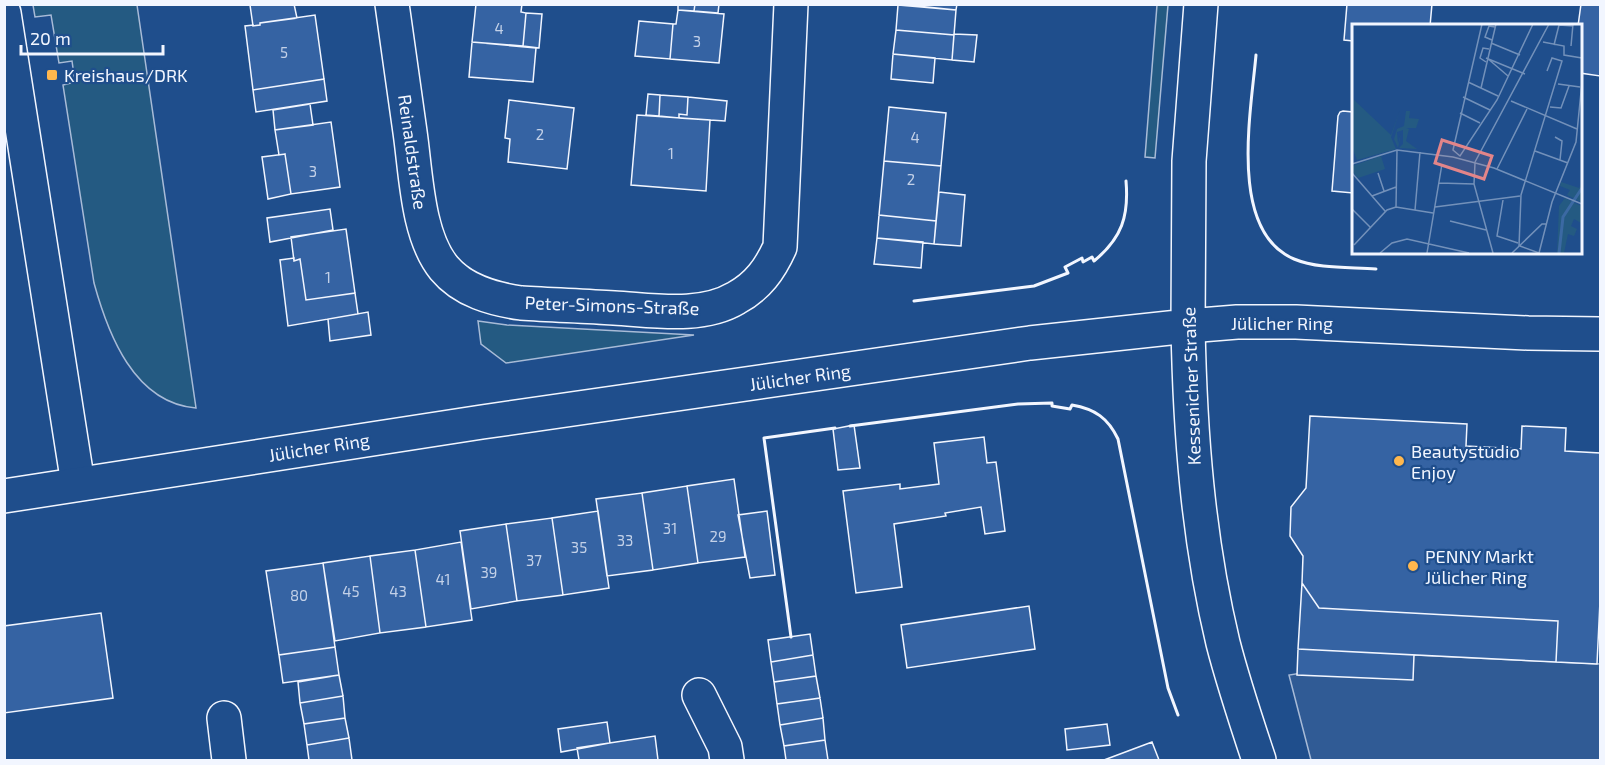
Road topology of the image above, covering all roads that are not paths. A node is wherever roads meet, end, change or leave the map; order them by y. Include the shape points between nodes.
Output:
1 (392, 4) edge
2 (791, 4) edge
3 (1201, 4) edge
4 (4, 13) edge
5 (465, 286) joint
6 (1188, 326) junction
7 (1600, 334) edge
8 (78, 484) junction
9 (4, 496) edge
10 (699, 695) dead end
11 (224, 718) dead end
12 (229, 760) edge
13 (727, 760) edge
14 (1259, 760) edge

1 - 5 main road, Reinaldstraße via 424,223 440,262
2 - 5 main road, Peter-Simons-Straße via 780,247 763,278 752,288 717,306 661,310 521,303 484,295
3 - 6 main road, Kessenicher Straße via 1189,161
4 - 8 main road
6 - 7 main road, Jülicher Ring via 1296,322
6 - 8 main road, Jülicher Ring via 1030,343
6 - 14 main road, Kessenicher Straße via 1193,459 1204,544 1223,641
8 - 9 main road, Jülicher Ring
10 - 13 main road via 725,747
11 - 12 main road

